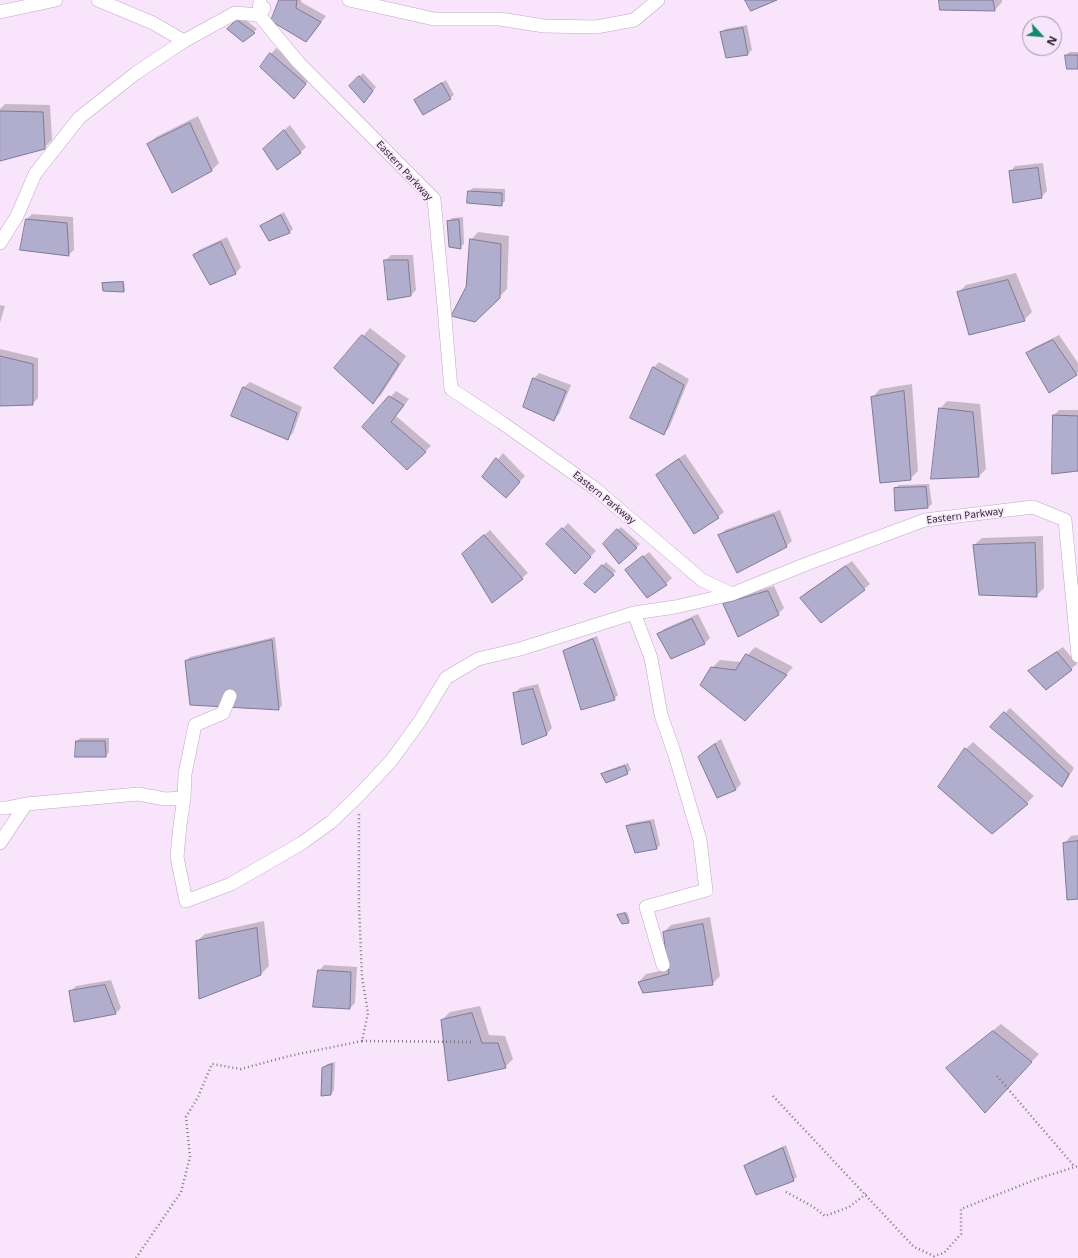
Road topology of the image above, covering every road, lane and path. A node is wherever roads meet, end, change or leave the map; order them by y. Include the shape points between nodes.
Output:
1 (56, 0) edge
2 (98, 0) edge
3 (260, 0) edge
4 (268, 0) edge
5 (349, 0) edge
6 (658, 0) edge
7 (0, 12) edge
8 (259, 15) junction
9 (184, 41) junction
10 (0, 243) edge
11 (732, 594) junction
12 (634, 613) junction
13 (1078, 656) edge
14 (230, 696) dead end
15 (359, 795) junction
16 (184, 798) junction
17 (26, 804) junction
18 (0, 808) edge
19 (0, 843) edge
20 (663, 965) dead end
21 (362, 1040) junction
22 (472, 1042) dead end
23 (997, 1076) dead end
24 (773, 1096) dead end
25 (1076, 1167) edge
26 (786, 1192) dead end
27 (866, 1194) junction
28 (136, 1258) edge

1 - 7 street
2 - 9 street via 153,23
3 - 8 street
4 - 8 street
5 - 6 street via 434,19 500,18 544,26 596,27 634,20
8 - 9 street via 235,13
8 - 11 street, Eastern Parkway via 298,62 434,199 451,389 593,487 702,580
9 - 10 street via 136,72 79,118 35,174 17,216
11 - 12 street
11 - 13 street, Eastern Parkway via 925,520 1034,507 1066,520
12 - 15 street via 520,649 478,659 446,678 420,721 391,761
12 - 20 street via 650,658 661,715 700,840 706,890 646,908
14 - 16 street via 223,713 195,725 185,774
15 - 16 street via 331,822 302,843 231,884 186,901 177,857
15 - 21 path via 359,906 362,978 368,1013
16 - 17 street via 165,799 138,794
17 - 18 street
17 - 19 street
21 - 22 path
21 - 28 path via 241,1069 212,1064 186,1117 190,1157 181,1192
23 - 25 path
24 - 27 path
25 - 27 path via 1036,1179 961,1209 961,1234 944,1253 934,1256 914,1247
26 - 27 path via 825,1216 849,1206

